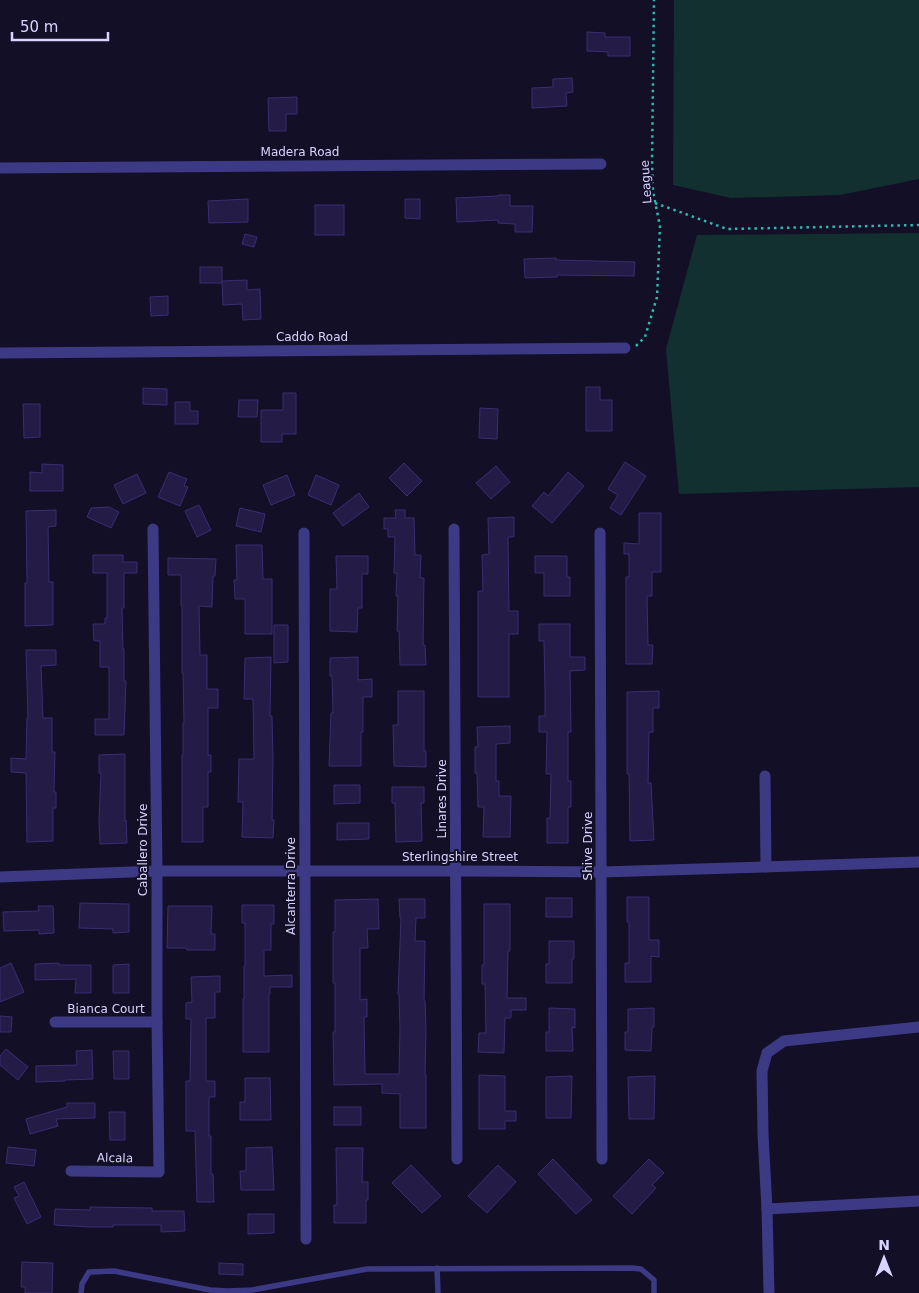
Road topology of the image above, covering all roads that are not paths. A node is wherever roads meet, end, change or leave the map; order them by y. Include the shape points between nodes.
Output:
1 (601, 164) dead end
2 (0, 168) edge
3 (625, 348) road end
4 (0, 353) edge
5 (153, 529) dead end
6 (454, 529) dead end
7 (304, 533) dead end
8 (600, 533) dead end
9 (765, 776) dead end
10 (919, 862) edge
11 (766, 867) junction
12 (305, 871) junction
13 (456, 871) junction
14 (157, 872) junction
15 (602, 872) junction
16 (0, 877) edge
17 (55, 1022) dead end
18 (157, 1022) junction
19 (919, 1028) edge
20 (457, 1159) dead end
21 (602, 1159) dead end
22 (71, 1171) dead end
23 (159, 1172) joint
24 (919, 1201) edge
25 (767, 1209) junction
26 (306, 1239) dead end
27 (437, 1268) junction
28 (81, 1293) edge
29 (438, 1293) edge
30 (654, 1293) edge
31 (769, 1293) edge

1 - 2 street, Madera Road
3 - 4 street, Caddo Road
5 - 14 street, Caballero Drive
6 - 13 street, Linares Drive
7 - 12 street, Alcanterra Drive
8 - 15 street, Shive Drive
9 - 11 street
10 - 11 street, Sterlingshire Street
11 - 15 street, Sterlingshire Street
12 - 13 street, Sterlingshire Street
12 - 14 street, Sterlingshire Street
12 - 26 street, Alcanterra Drive
13 - 15 street, Sterlingshire Street
13 - 20 street, Linares Drive
14 - 16 street, Sterlingshire Street
14 - 18 street, Caballero Drive
15 - 21 street, Shive Drive
17 - 18 street, Bianca Court
18 - 23 street, Caballero Drive
19 - 25 street via 784,1041 767,1053 762,1071
22 - 23 street, Alcala
24 - 25 street
25 - 31 street
27 - 28 lane via 367,1269 252,1290 228,1291 114,1271 89,1272
27 - 29 lane
27 - 30 lane via 642,1269 654,1280

